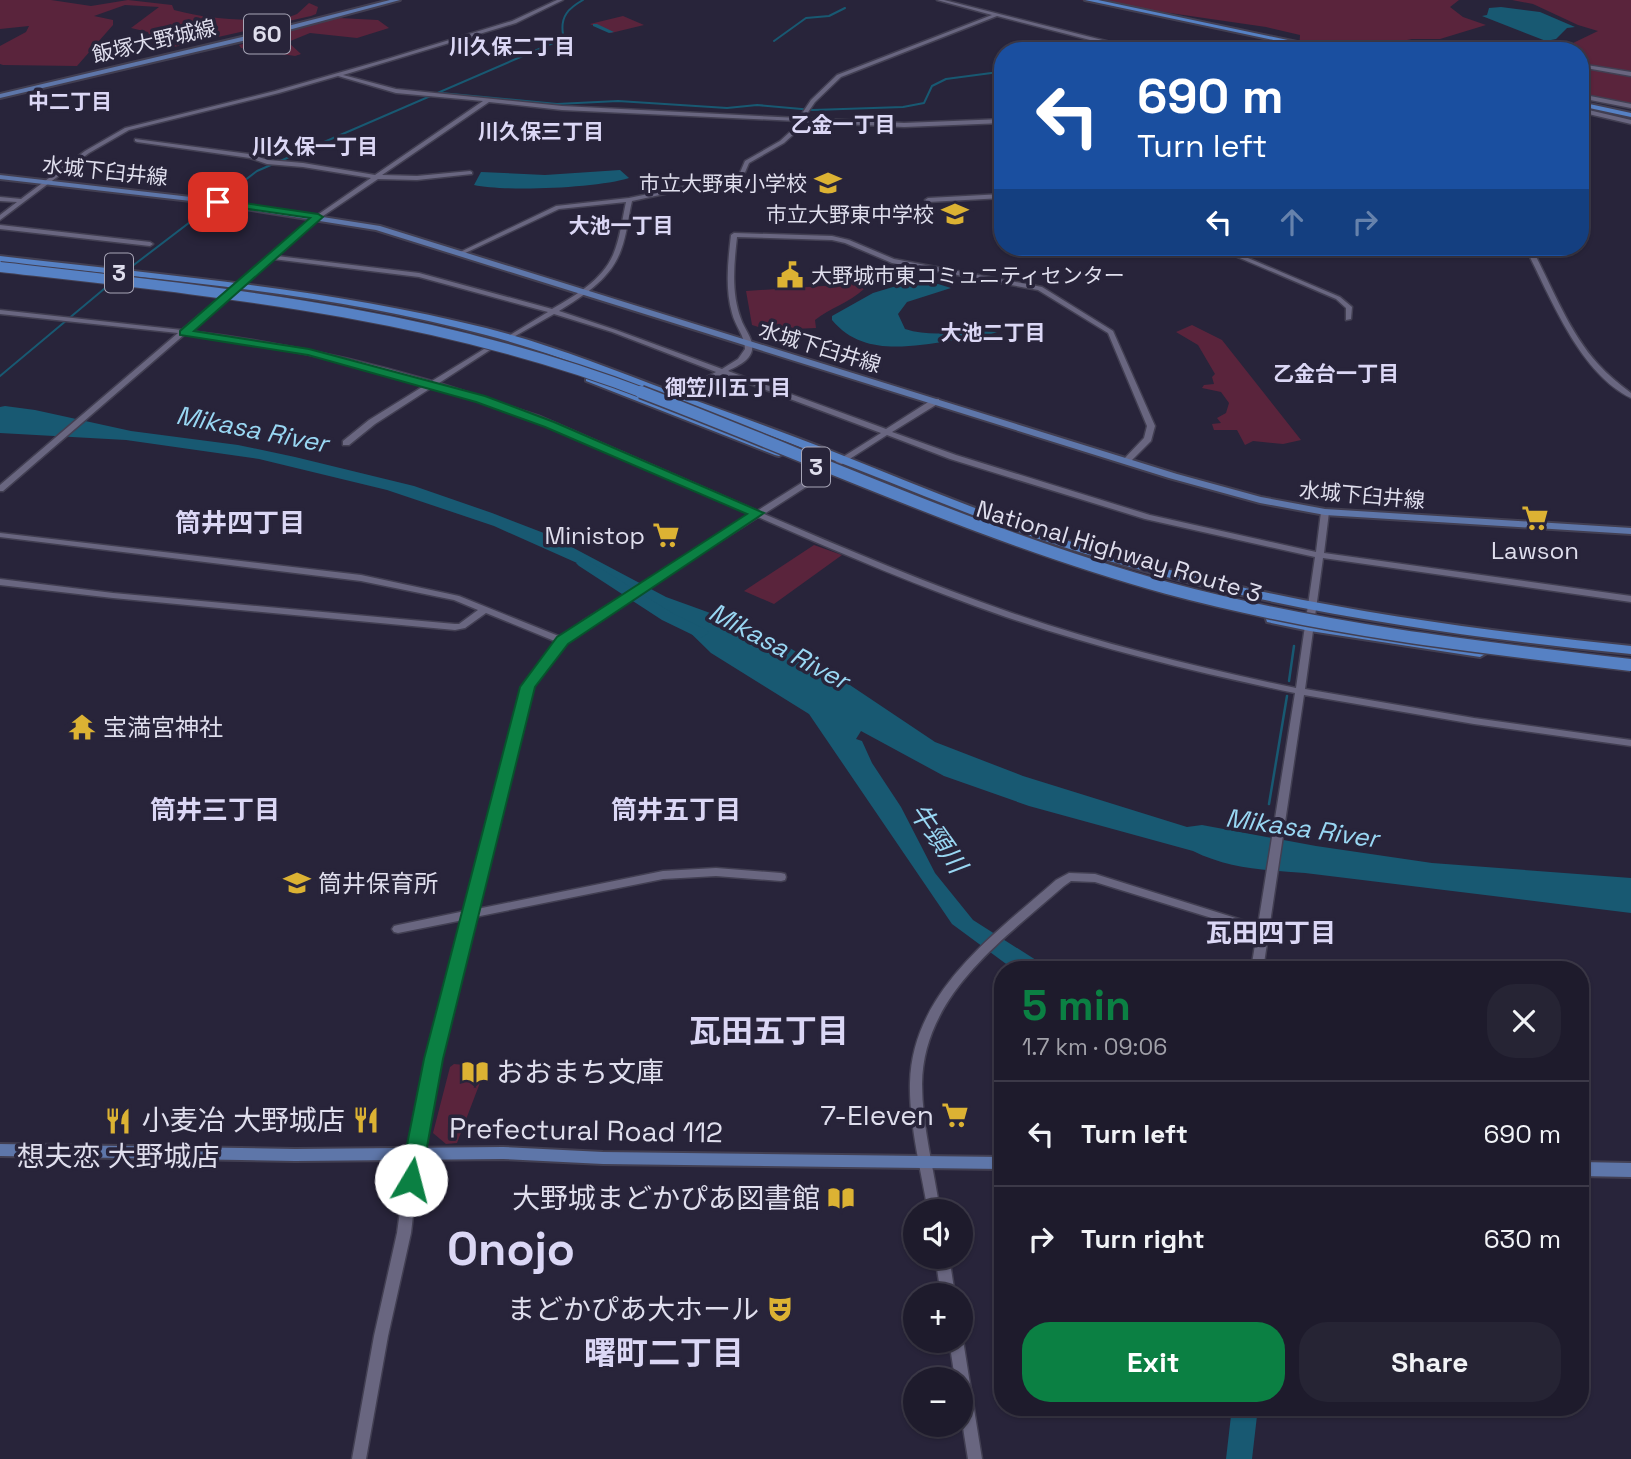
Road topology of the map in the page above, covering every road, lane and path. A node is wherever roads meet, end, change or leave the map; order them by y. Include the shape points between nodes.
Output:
1 (389, 0) edge
2 (397, 0) edge
3 (561, 0) edge
4 (939, 0) edge
5 (1076, 0) edge
6 (1088, 0) edge
7 (998, 14) junction
8 (1105, 42) edge
9 (1278, 42) edge
10 (1293, 42) edge
11 (135, 62) junction
12 (1589, 67) edge
13 (1631, 74) edge
14 (339, 75) junction
15 (0, 95) edge
16 (1631, 96) edge
17 (488, 101) junction
18 (1589, 101) edge
19 (1589, 102) edge
20 (1615, 103) junction
21 (1631, 111) edge
22 (1589, 112) edge
23 (803, 118) junction
24 (994, 121) edge
25 (1631, 122) edge
26 (137, 140) dead end
27 (249, 156) junction
28 (279, 161) junction
29 (303, 165) junction
30 (470, 173) dead end
31 (0, 177) edge
32 (376, 177) junction
33 (48, 181) junction
34 (994, 197) edge
35 (0, 199) edge
36 (629, 200) junction
37 (928, 200) dead end
38 (22, 201) junction
39 (318, 217) junction
40 (0, 218) edge
41 (0, 227) edge
42 (150, 244) dead end
43 (459, 254) junction
44 (1238, 256) edge
45 (1533, 256) edge
46 (272, 257) junction
47 (0, 265) edge
48 (239, 287) junction
49 (583, 291) junction
50 (228, 296) junction
51 (551, 311) junction
52 (0, 312) edge
53 (1348, 318) dead end
54 (184, 333) junction
55 (508, 338) junction
56 (749, 344) junction
57 (491, 347) junction
58 (723, 372) junction
59 (433, 385) junction
60 (1631, 396) edge
61 (675, 397) junction
62 (936, 401) junction
63 (885, 432) junction
64 (346, 443) dead end
65 (844, 459) junction
66 (1126, 461) junction
67 (825, 471) junction
68 (0, 489) edge
69 (1325, 512) junction
70 (757, 513) junction
71 (1631, 531) edge
72 (0, 535) edge
73 (1318, 555) junction
74 (0, 582) edge
75 (1631, 599) edge
76 (1313, 607) junction
77 (486, 609) junction
78 (1310, 627) junction
79 (562, 640) junction
80 (1631, 650) edge
81 (1631, 657) edge
82 (1631, 665) edge
83 (1631, 671) edge
84 (1300, 692) junction
85 (1631, 743) edge
86 (781, 877) dead end
87 (470, 914) junction
88 (398, 929) dead end
89 (1262, 930) junction
90 (1257, 961) edge
91 (0, 1150) edge
92 (414, 1154) junction
93 (926, 1161) junction
94 (994, 1163) edge
95 (1589, 1169) edge
96 (1631, 1170) edge
97 (932, 1199) edge
98 (958, 1353) edge
99 (359, 1459) edge
100 (975, 1459) edge

1 - 11 main road, 飯塚大野城線 / 60
2 - 11 main road, 飯塚大野城線 / 60
3 - 14 street via 514,22
4 - 7 street
5 - 9 highway
6 - 10 highway
7 - 8 street
7 - 23 street via 843,74 813,101
11 - 15 main road, 飯塚大野城線 / 60
12 - 13 street
14 - 17 street via 389,90
14 - 33 street via 127,129
16 - 20 street
17 - 23 street
17 - 32 street
18 - 20 street
19 - 21 highway
20 - 21 street
22 - 25 street
23 - 24 street via 915,125
23 - 36 street via 785,140 747,162 741,176
26 - 27 street
27 - 28 street
27 - 28 street
28 - 29 street
28 - 29 street
29 - 32 street
30 - 32 street
31 - 33 main road, 水城下臼井線
32 - 39 street
33 - 38 street
33 - 39 main road, 水城下臼井線
34 - 37 street
35 - 38 street
36 - 43 street via 558,207
36 - 49 street via 616,257
38 - 40 street
39 - 43 main road, 水城下臼井線 via 392,232
39 - 46 street
41 - 42 street
43 - 49 main road, 水城下臼井線
44 - 53 street via 1338,298 1349,307
45 - 60 street via 1579,348
46 - 48 street
46 - 51 street via 419,275
47 - 48 highway, National Highway Route 3 / 3
47 - 50 highway, National Highway Route 3 / 3
47 - 81 highway, bridge via 308,300 448,327 603,373 982,520 1141,572 1364,623
47 - 82 highway, bridge via 325,306 463,336 596,377 1037,547 1170,588 1369,631
48 - 50 street
48 - 55 highway, National Highway Route 3 / 3 via 372,307
49 - 51 street
49 - 56 main road, 水城下臼井線
50 - 54 street
50 - 57 highway, National Highway Route 3 / 3 via 362,316
51 - 55 street
51 - 58 street
52 - 54 street
54 - 59 street via 288,347
54 - 68 street
55 - 61 highway, National Highway Route 3 / 3
56 - 58 street via 743,359
56 - 62 main road, 水城下臼井線
56 - 66 street via 733,305 734,235 832,238 892,261 1033,285 1099,322 1115,339 1151,426 1147,439
57 - 59 street
57 - 67 highway, National Highway Route 3 / 3 via 596,381
58 - 61 street
58 - 63 street
59 - 64 street
59 - 70 street via 536,418
61 - 65 highway, National Highway Route 3 / 3
62 - 63 street
62 - 66 main road, 水城下臼井線
63 - 65 street
63 - 73 street via 1148,517
65 - 67 street
65 - 76 highway, National Highway Route 3 / 3 via 988,517 1112,558
66 - 69 main road, 水城下臼井線 via 1238,495
67 - 70 street
67 - 78 highway, National Highway Route 3 / 3 via 1031,551
69 - 71 main road, 水城下臼井線
69 - 73 street
70 - 79 street
70 - 84 street via 1011,615 1194,668
72 - 77 street via 361,578
73 - 75 street
73 - 76 street
74 - 77 street via 89,595 454,627
76 - 78 street
76 - 80 highway, National Highway Route 3 / 3 via 1477,634
77 - 79 street
78 - 83 highway, National Highway Route 3 / 3
78 - 84 street
79 - 87 street via 528,687
84 - 85 street via 1403,712
84 - 89 street
86 - 87 street via 716,872 663,875
87 - 88 street
87 - 92 street
89 - 90 street
89 - 93 street via 1083,876 1060,883 979,957 938,1007 920,1053 916,1083
91 - 92 main road, Prefectural Road 112
92 - 93 main road, Prefectural Road 112
92 - 99 street via 404,1233
93 - 94 main road, Prefectural Road 112
93 - 97 street
95 - 96 main road
98 - 100 street

